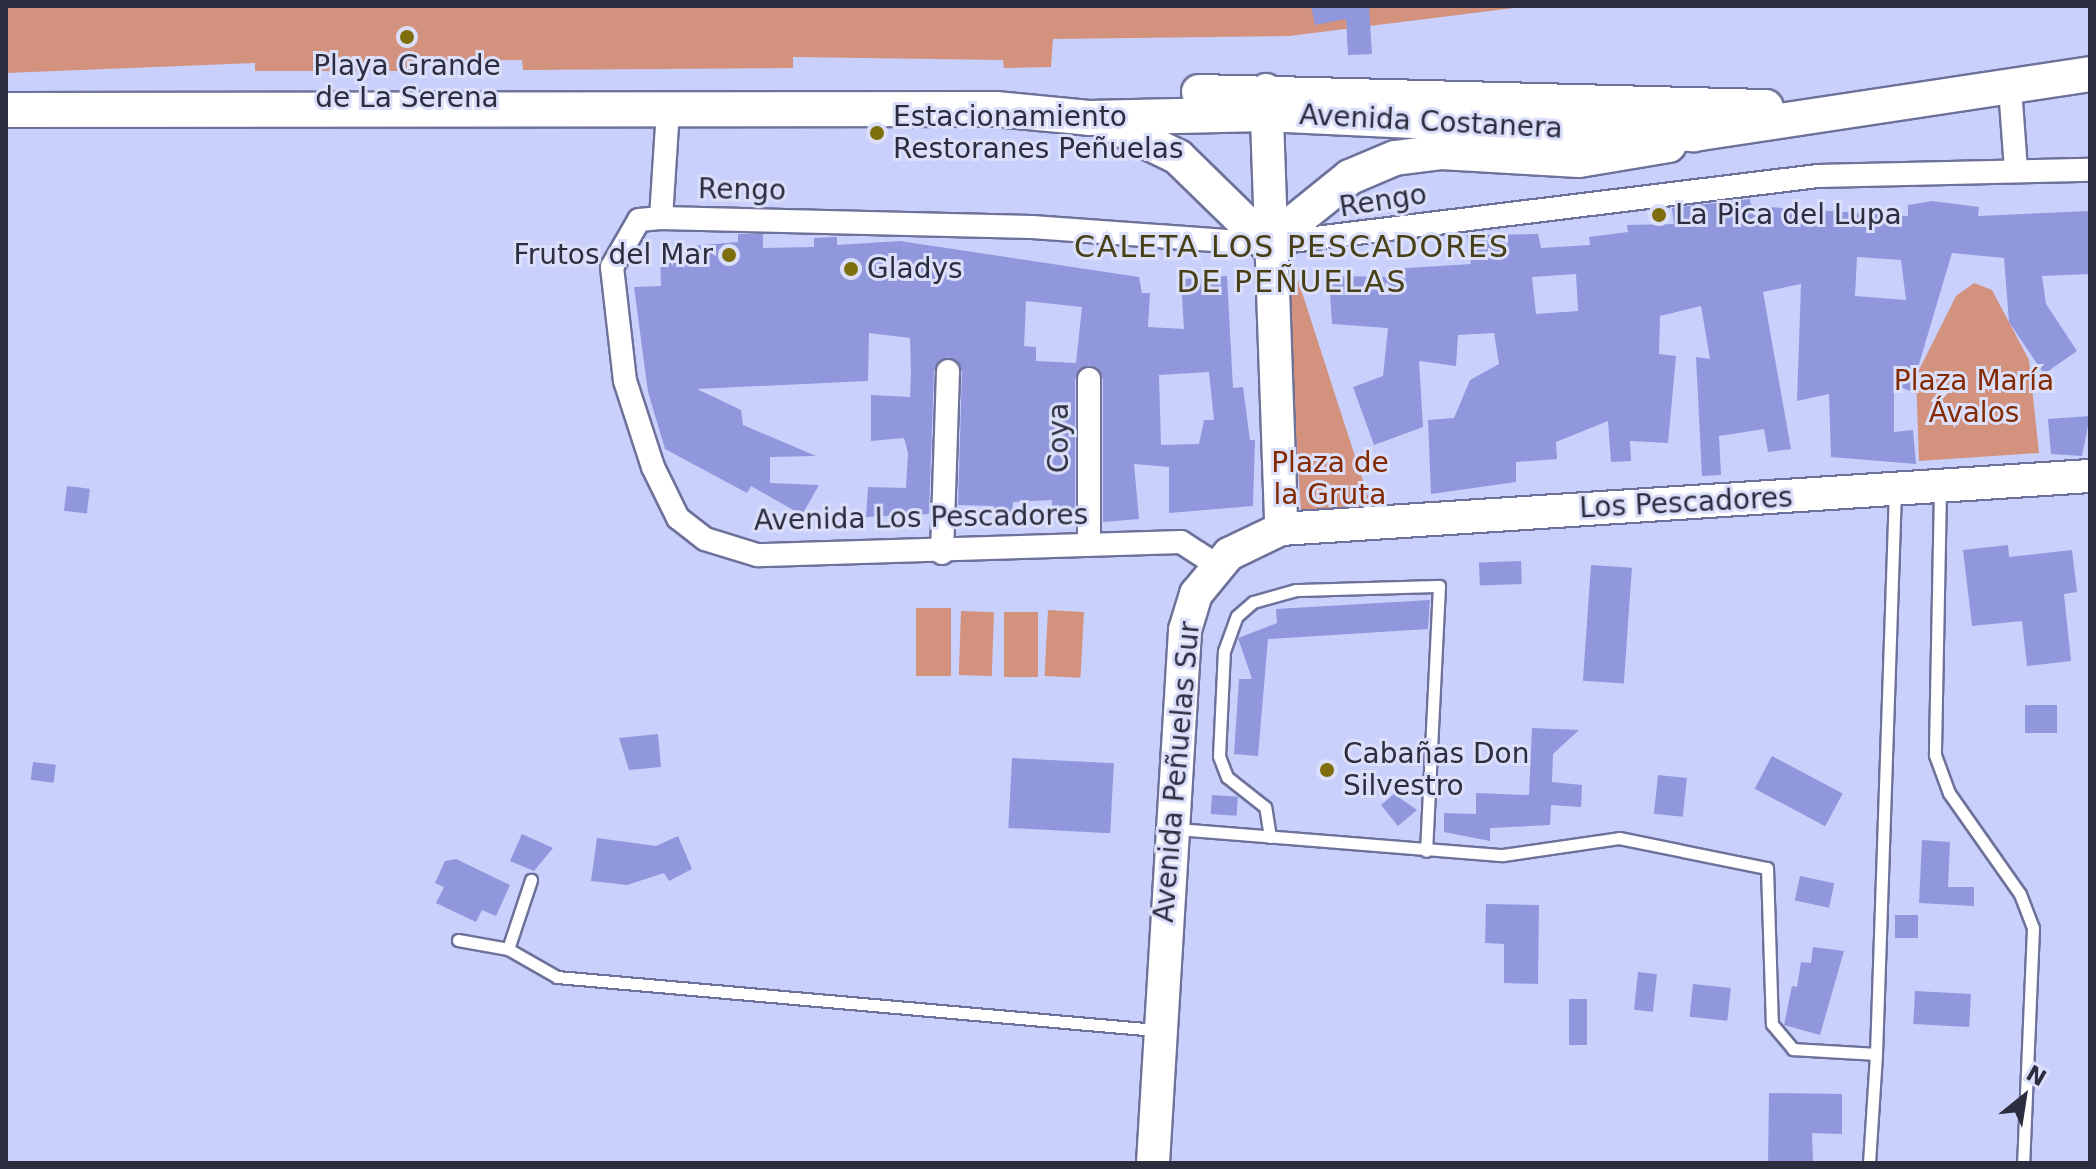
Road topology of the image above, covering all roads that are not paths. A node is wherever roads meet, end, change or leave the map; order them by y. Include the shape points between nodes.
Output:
1 (2090, 74) edge
2 (2010, 88) junction
3 (1266, 102) junction
4 (1864, 108) junction
5 (668, 109) junction
6 (996, 109) junction
7 (6, 110) edge
8 (1089, 118) junction
9 (1694, 134) junction
10 (2016, 170) junction
11 (2090, 170) edge
12 (661, 218) junction
13 (1267, 244) junction
14 (948, 371) dead end
15 (1089, 379) dead end
16 (2090, 476) edge
17 (1940, 489) junction
18 (1895, 491) junction
19 (1281, 529) junction
20 (1089, 545) junction
21 (942, 553) junction
22 (1218, 566) junction
23 (1172, 829) junction
24 (1270, 837) junction
25 (1426, 851) junction
26 (531, 880) dead end
27 (458, 940) dead end
28 (508, 949) junction
29 (1156, 1030) junction
30 (1876, 1054) junction
31 (1153, 1163) edge
32 (1869, 1163) edge
33 (2023, 1163) edge

1 - 2 main road, Avenida Costanera
2 - 4 main road, Avenida Costanera
2 - 10 street
3 - 4 main road, Avenida Costanera
3 - 6 main road, Avenida Costanera via 1089,95
3 - 8 main road, Avenida Costanera
3 - 9 main road, Avenida Costanera
3 - 13 street
4 - 9 main road, Avenida Costanera
5 - 6 main road, Avenida Costanera
5 - 7 main road, Avenida Costanera
5 - 12 street
6 - 8 main road, Avenida Costanera
8 - 13 main road via 1178,157
9 - 13 main road via 1596,159 1441,152 1395,158 1350,177
10 - 11 street, Rengo
10 - 13 street, Rengo via 1818,176 1623,195
12 - 13 street, Rengo via 1032,227
12 - 21 street, Avenida Los Pescadores via 639,220 612,267 625,381 678,518 705,539 757,555
13 - 19 street
14 - 21 street
15 - 20 street, Coya
16 - 17 street, Los Pescadores
17 - 18 street, Los Pescadores
17 - 33 lane via 1935,755 1949,793 2020,894 2033,928
18 - 19 street, Los Pescadores
18 - 30 lane
19 - 22 street, Avenida Peñuelas Sur
20 - 21 street, Avenida Los Pescadores
20 - 22 street, Avenida Los Pescadores via 1181,542
22 - 23 street, Avenida Peñuelas Sur via 1196,594 1185,630
23 - 24 lane
23 - 29 street, Avenida Peñuelas Sur
24 - 25 lane
24 - 25 lane via 1265,807 1227,777 1219,756 1224,651 1237,616 1253,602 1296,590 1439,586
25 - 30 lane via 1519,855 1619,838 1767,868 1772,1024 1793,1049
26 - 28 lane
27 - 28 lane
28 - 29 lane via 557,977
29 - 31 street, Avenida Peñuelas Sur
30 - 32 lane

